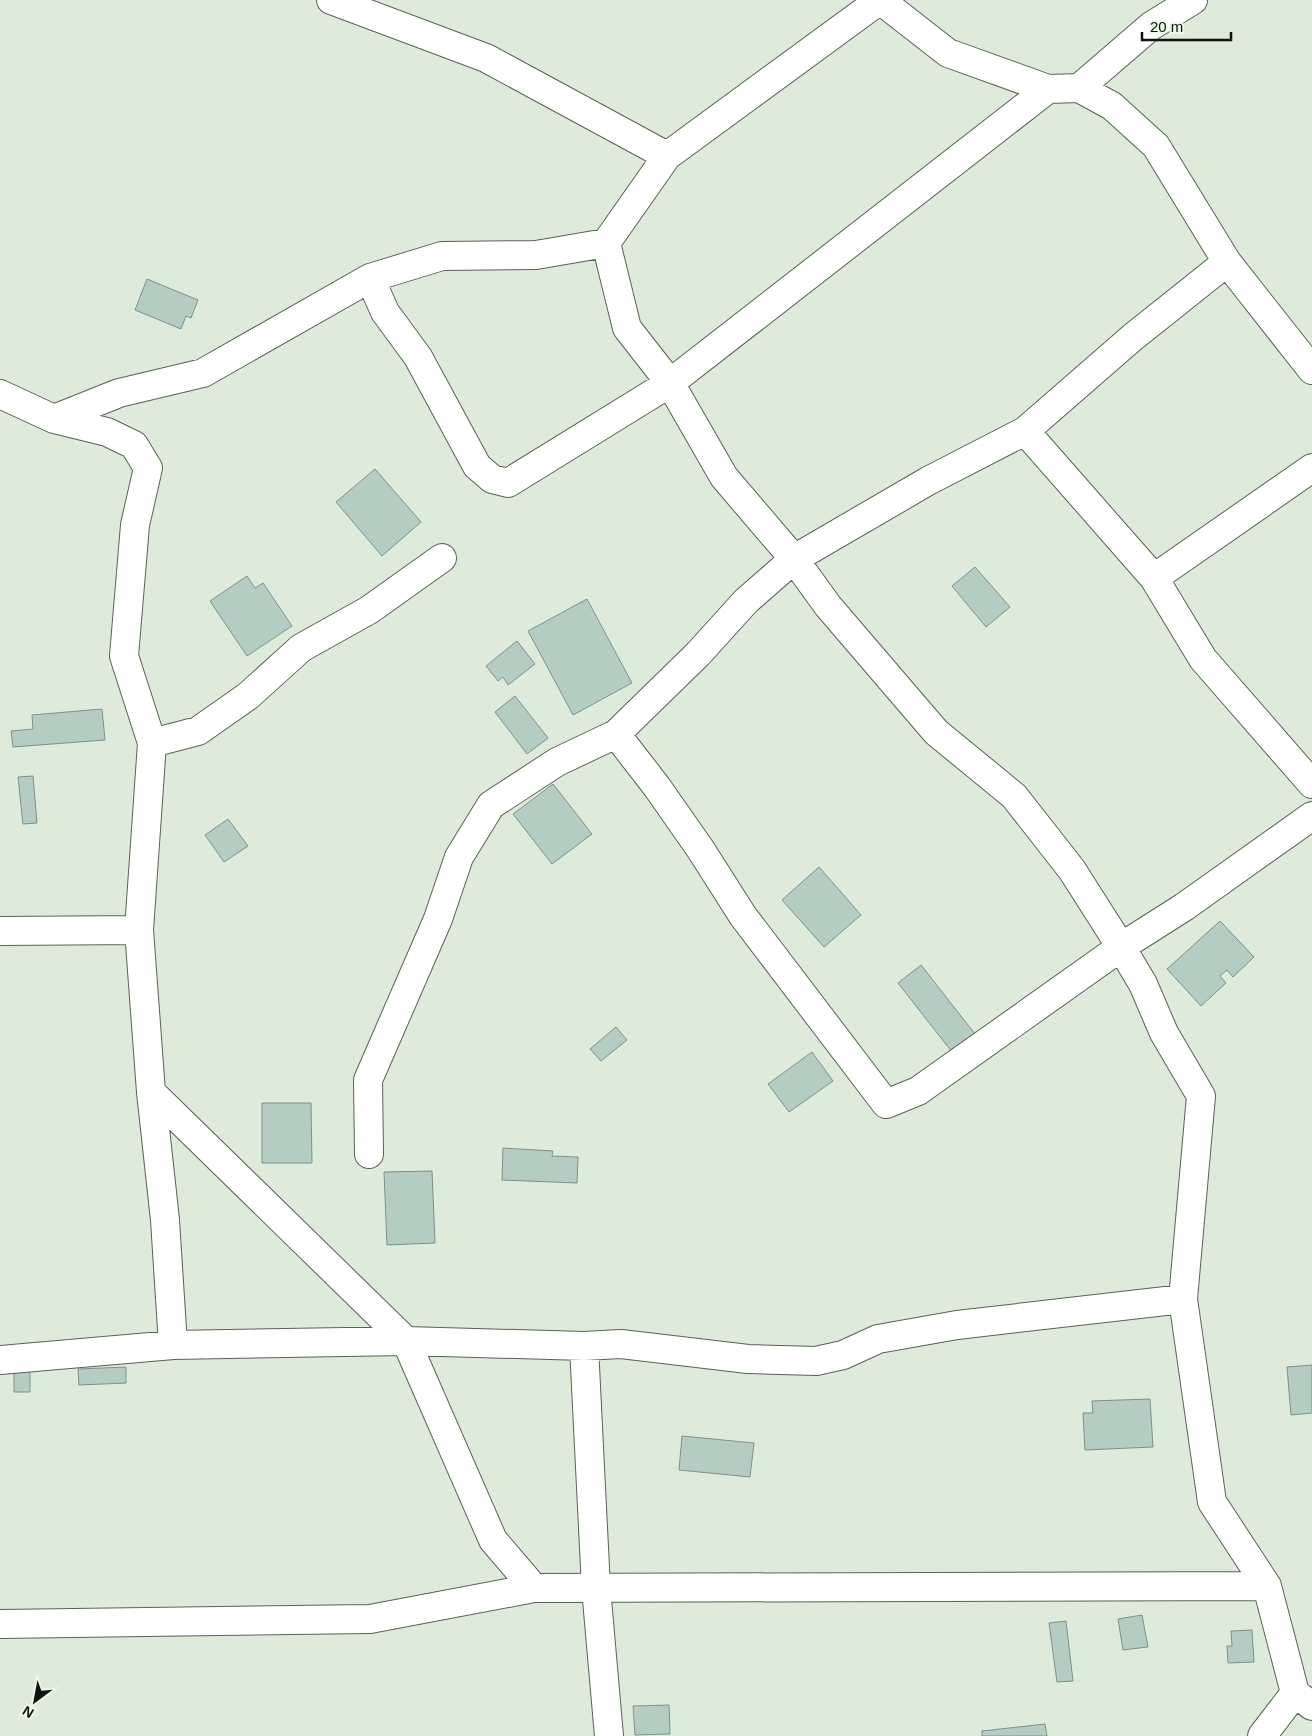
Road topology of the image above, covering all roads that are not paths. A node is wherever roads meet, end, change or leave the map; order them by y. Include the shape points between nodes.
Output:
1 (331, 0) edge
2 (880, 0) edge
3 (1193, 0) edge
4 (1078, 88) junction
5 (1048, 89) junction
6 (667, 156) junction
7 (606, 243) junction
8 (1227, 262) junction
9 (370, 278) junction
10 (1312, 370) edge
11 (670, 383) junction
12 (0, 394) edge
13 (54, 419) junction
14 (1025, 431) junction
15 (1312, 468) edge
16 (442, 558) dead end
17 (794, 559) junction
18 (1154, 578) junction
19 (616, 734) junction
20 (152, 743) junction
21 (1312, 784) edge
22 (1312, 816) edge
23 (139, 930) junction
24 (0, 931) edge
25 (1121, 947) junction
26 (151, 1092) junction
27 (369, 1154) dead end
28 (1183, 1299) junction
29 (406, 1341) junction
30 (173, 1345) junction
31 (584, 1346) junction
32 (0, 1360) edge
33 (1266, 1586) junction
34 (534, 1588) junction
35 (596, 1588) junction
36 (0, 1624) edge
37 (1304, 1700) edge
38 (609, 1736) edge
39 (1262, 1736) edge

1 - 6 street via 486,58
2 - 5 street via 948,53
2 - 6 street
3 - 4 street via 1151,26
4 - 5 street
4 - 8 street via 1112,106 1156,146
5 - 11 street
6 - 7 street
7 - 9 street via 536,255 442,256
7 - 11 street via 627,328
8 - 10 street
8 - 14 street via 1133,337
9 - 11 street via 385,312 418,357 477,466 492,479 508,483
9 - 13 street via 203,373 119,393
11 - 17 street via 724,477
12 - 13 street
13 - 20 street via 107,432 134,445 148,468 135,525 124,656
14 - 17 street via 928,481
14 - 18 street
15 - 18 street
16 - 20 street via 369,610 301,648 248,696 198,731
17 - 19 street via 746,601 698,654
17 - 25 street via 828,606 936,732 1014,796 1072,870
18 - 21 street via 1203,659
19 - 25 street via 701,850 743,916 886,1104 918,1091
19 - 27 street via 558,762 491,805 459,857 438,919 368,1080
20 - 23 street
22 - 25 street via 1184,907
23 - 24 street
23 - 26 street
25 - 28 street via 1143,984 1164,1033 1201,1096
26 - 29 street
26 - 30 street via 165,1220
28 - 31 street via 957,1325 878,1339 843,1355 816,1361 748,1359 621,1344
28 - 33 street via 1212,1502
29 - 30 street
29 - 31 street
29 - 34 street via 492,1540
30 - 32 street
31 - 35 street
33 - 35 street
33 - 37 street
34 - 35 street
34 - 36 street via 370,1619
35 - 38 street
37 - 39 street

